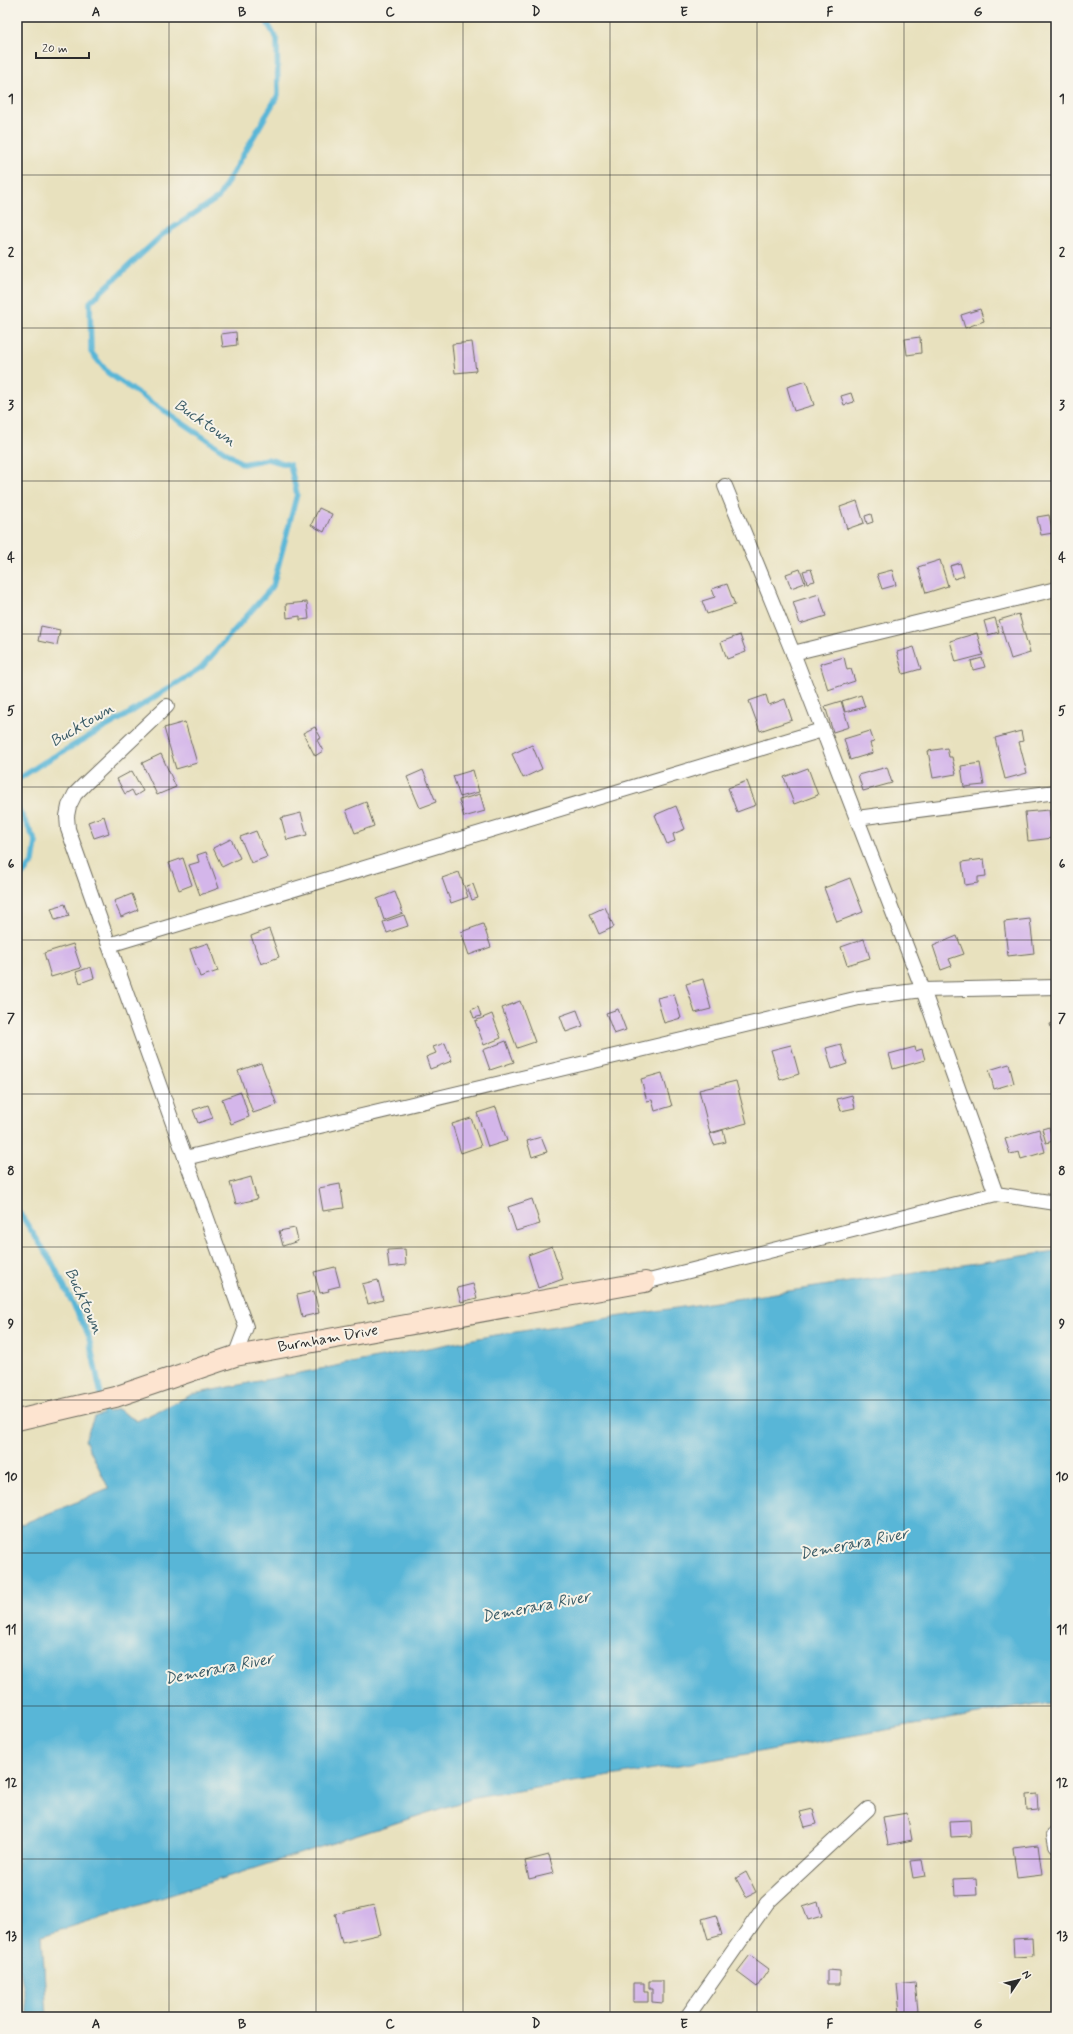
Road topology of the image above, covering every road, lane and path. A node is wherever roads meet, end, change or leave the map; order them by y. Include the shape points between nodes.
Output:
1 (725, 486) dead end
2 (1056, 589) edge
3 (793, 653) junction
4 (167, 706) dead end
5 (822, 730) junction
6 (1056, 792) edge
7 (857, 818) junction
8 (109, 945) junction
9 (1056, 987) edge
10 (923, 990) junction
11 (185, 1158) junction
12 (996, 1194) junction
13 (1056, 1203) edge
14 (645, 1282) joint
15 (235, 1356) junction
16 (17, 1420) edge
17 (868, 1809) dead end
18 (687, 2017) edge

1 - 3 street
2 - 3 street
3 - 5 street
4 - 8 street via 75,794 69,806 67,816 72,842
5 - 7 street
5 - 8 street
6 - 7 street
7 - 10 street
8 - 11 street
9 - 10 street
10 - 11 street via 859,998
10 - 12 street
11 - 15 street via 246,1327
12 - 13 street
12 - 14 street
14 - 15 street, Burnham Drive
15 - 16 street, Burnham Drive via 115,1397
17 - 18 street via 767,1903

